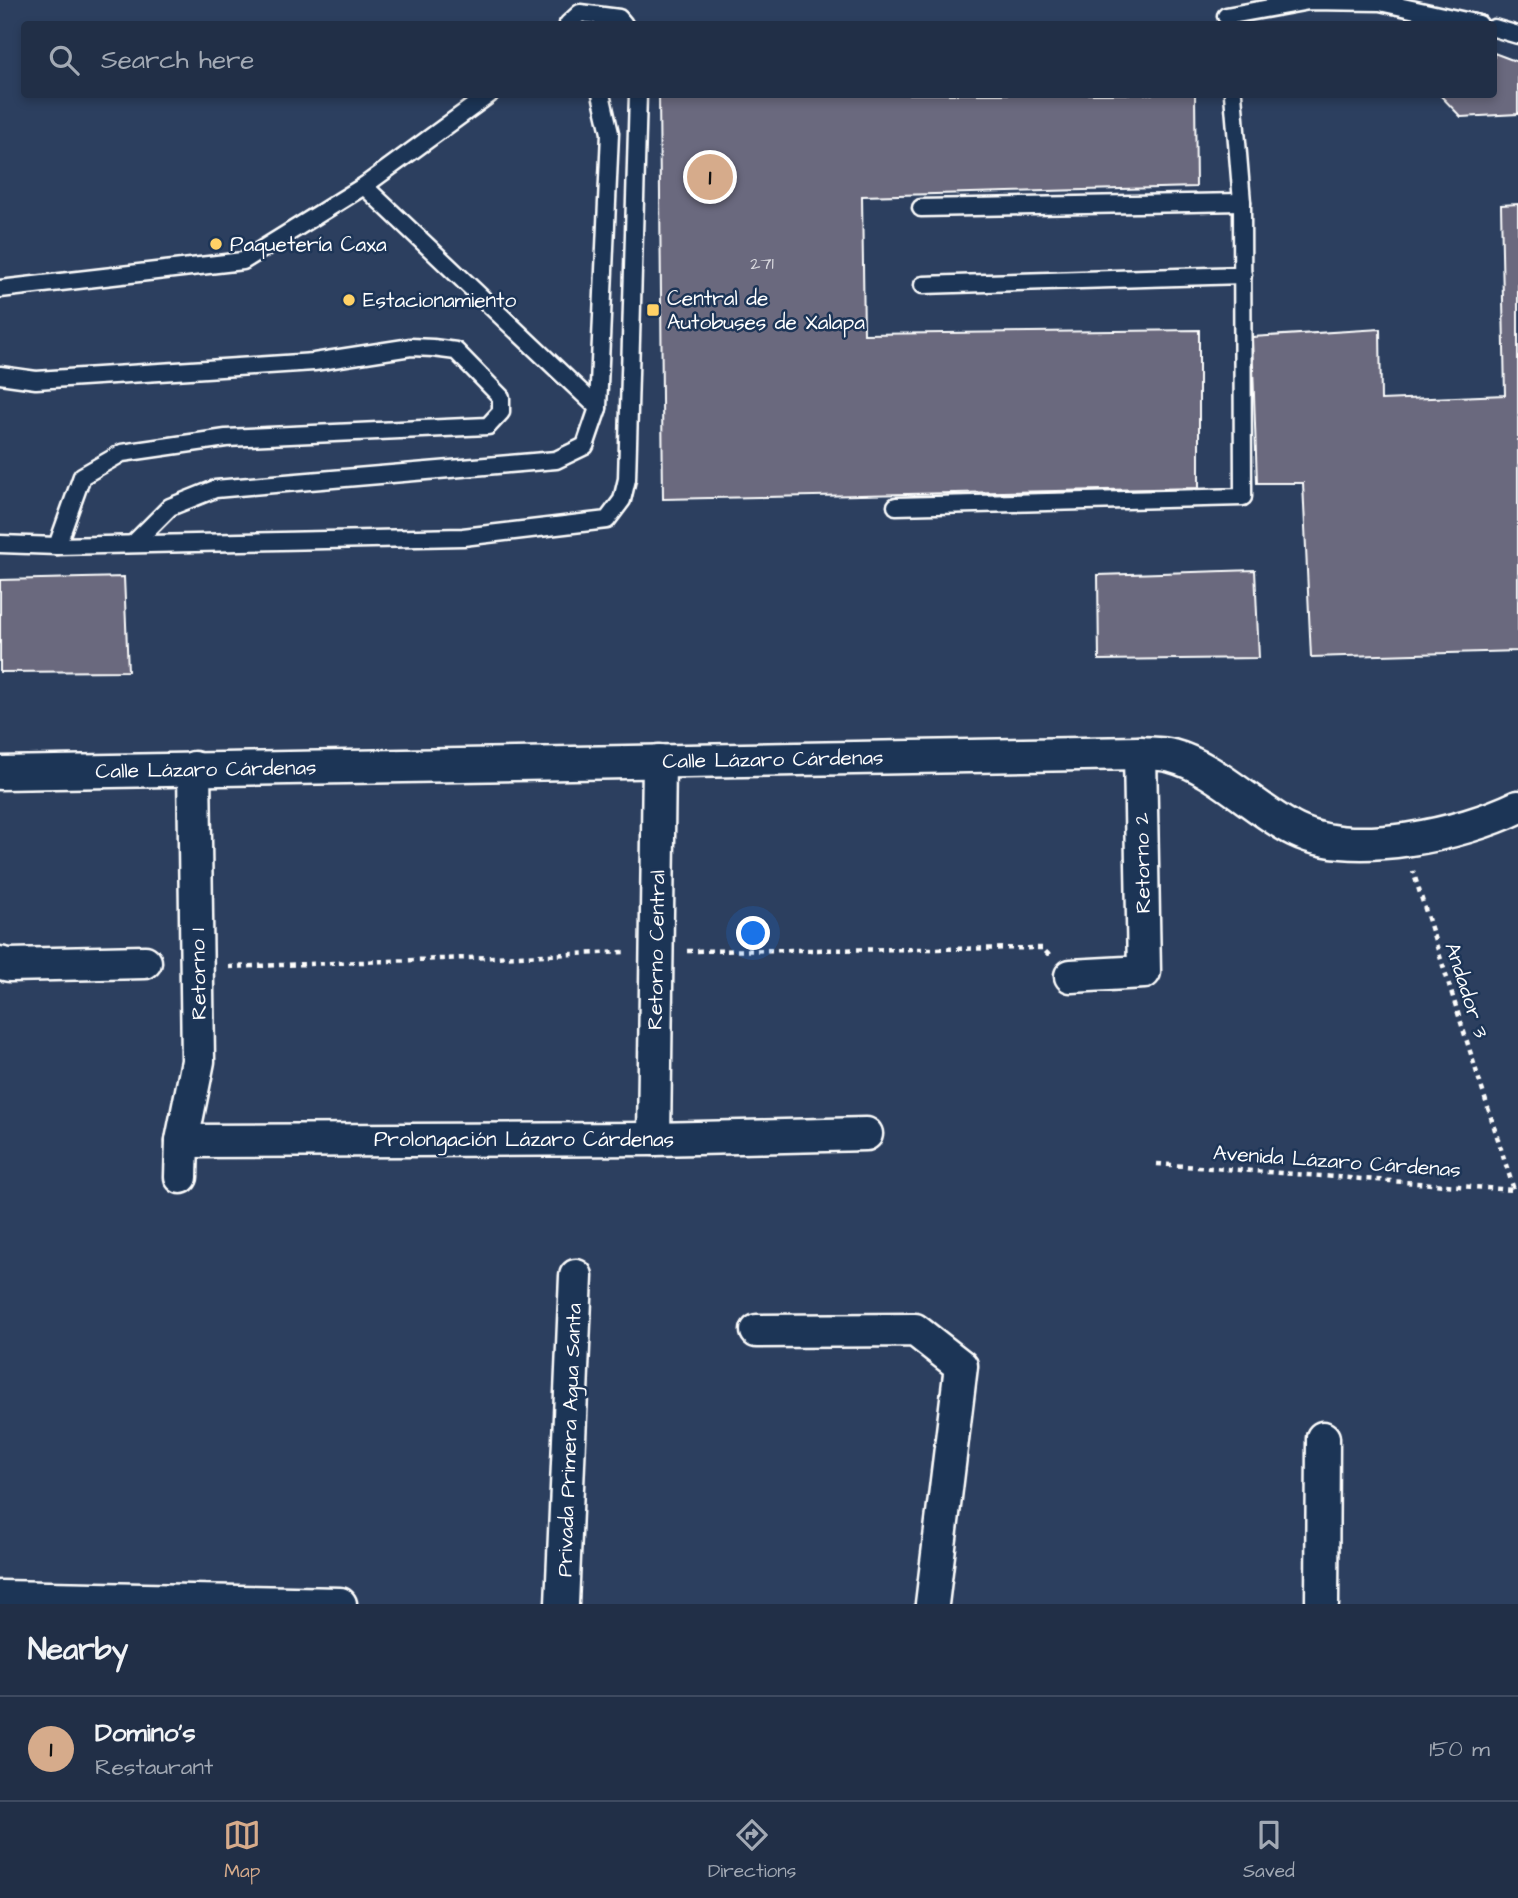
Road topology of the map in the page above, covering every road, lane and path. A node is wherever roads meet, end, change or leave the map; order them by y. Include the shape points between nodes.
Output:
1 (1309, 1) edge
2 (1226, 13) edge
3 (571, 21) edge
4 (622, 21) edge
5 (1466, 21) edge
6 (1497, 29) edge
7 (1518, 35) edge
8 (485, 98) edge
9 (602, 98) edge
10 (638, 98) edge
11 (1233, 98) edge
12 (364, 186) junction
13 (1242, 202) junction
14 (921, 208) dead end
15 (1243, 275) junction
16 (923, 285) dead end
17 (0, 289) edge
18 (0, 375) edge
19 (598, 408) junction
20 (896, 506) dead end
21 (134, 542) junction
22 (0, 544) edge
23 (57, 546) junction
24 (1140, 753) junction
25 (659, 761) junction
26 (194, 768) junction
27 (0, 773) edge
28 (1518, 807) edge
29 (1403, 840) junction
30 (145, 962) dead end
31 (0, 963) edge
32 (1071, 976) dead end
33 (866, 1134) dead end
34 (654, 1139) junction
35 (182, 1141) junction
36 (1157, 1164) dead end
37 (181, 1177) dead end
38 (1514, 1190) joint
39 (576, 1276) dead end
40 (757, 1331) dead end
41 (1322, 1438) dead end
42 (0, 1597) edge
43 (340, 1604) edge
44 (562, 1604) edge
45 (932, 1604) edge
46 (1322, 1604) edge

1 - 2 lane
1 - 5 lane via 1380,2
3 - 4 lane via 580,13
6 - 7 lane
8 - 12 lane
9 - 19 lane via 610,132
10 - 21 lane via 627,479 622,500 607,520 463,537
11 - 13 lane
12 - 17 lane via 243,261
12 - 19 lane
13 - 14 lane
13 - 15 lane
15 - 16 lane
15 - 20 lane via 1243,497
18 - 23 lane via 36,380 314,362 411,347 456,351 501,397 501,412 488,426 226,438 122,453 82,476
19 - 21 lane via 585,446 556,460 215,489 170,507
21 - 23 lane
22 - 23 lane
24 - 25 street, Calle Lázaro Cárdenas
24 - 29 street, Calle Lázaro Cárdenas via 1172,755 1196,766 1297,831 1348,843
24 - 32 street, Retorno 2 via 1144,972
25 - 26 street, Calle Lázaro Cárdenas
25 - 34 street, Retorno Central
26 - 27 street, Calle Lázaro Cárdenas
26 - 35 street, Retorno 1 via 198,1061
28 - 29 street, Calle Lázaro Cárdenas via 1453,831
29 - 38 path, Andador 3
30 - 31 street
33 - 34 street, Prolongación Lázaro Cárdenas
34 - 35 street, Prolongación Lázaro Cárdenas
35 - 37 street, Retorno 1
36 - 38 path, Avenida Lázaro Cárdenas
39 - 44 street, Privada Primera Agua Santa
40 - 45 street via 915,1330 961,1366
41 - 46 street
42 - 43 street

